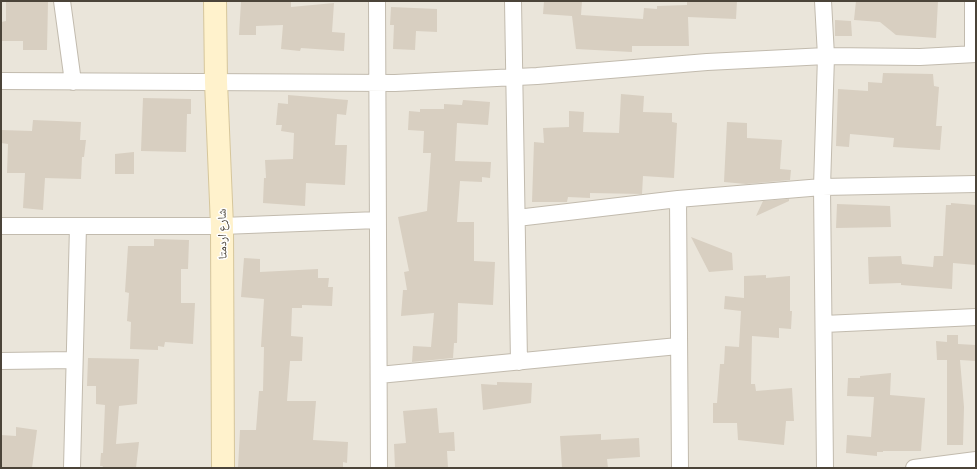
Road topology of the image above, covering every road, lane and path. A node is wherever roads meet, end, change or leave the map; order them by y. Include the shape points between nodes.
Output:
1 (62, 1) edge
2 (215, 1) edge
3 (377, 1) edge
4 (513, 1) edge
5 (823, 1) edge
6 (973, 1) edge
7 (975, 54) edge
8 (826, 56) junction
9 (515, 77) junction
10 (1, 81) edge
11 (73, 82) junction
12 (216, 82) junction
13 (377, 83) junction
14 (976, 184) edge
15 (822, 187) junction
16 (678, 199) junction
17 (516, 218) junction
18 (378, 220) junction
19 (1, 226) edge
20 (78, 226) junction
21 (222, 226) junction
22 (976, 317) edge
23 (824, 324) junction
24 (678, 346) junction
25 (74, 360) junction
26 (1, 361) edge
27 (519, 362) junction
28 (379, 375) junction
29 (976, 460) edge
30 (72, 468) edge
31 (223, 468) edge
32 (379, 468) edge
33 (680, 468) edge
34 (825, 468) edge
35 (914, 468) edge

1 - 11 street
2 - 12 main road, شارع اردمتا
3 - 13 street
4 - 9 street
5 - 8 street
6 - 7 street
7 - 8 street via 920,57
8 - 9 street via 707,62
8 - 15 street
9 - 13 street
9 - 17 street
10 - 11 street
11 - 12 street
12 - 13 street
12 - 21 main road, شارع اردمتا
13 - 18 street
14 - 15 street
15 - 16 street
15 - 23 street
16 - 17 street
16 - 24 street
17 - 27 street
18 - 21 street
18 - 28 street
19 - 20 street
20 - 21 street
20 - 25 street
21 - 31 main road, شارع اردمتا
22 - 23 street
23 - 34 street
24 - 27 street
24 - 33 street
25 - 26 street
25 - 30 street
27 - 28 street
28 - 32 street
29 - 35 street

